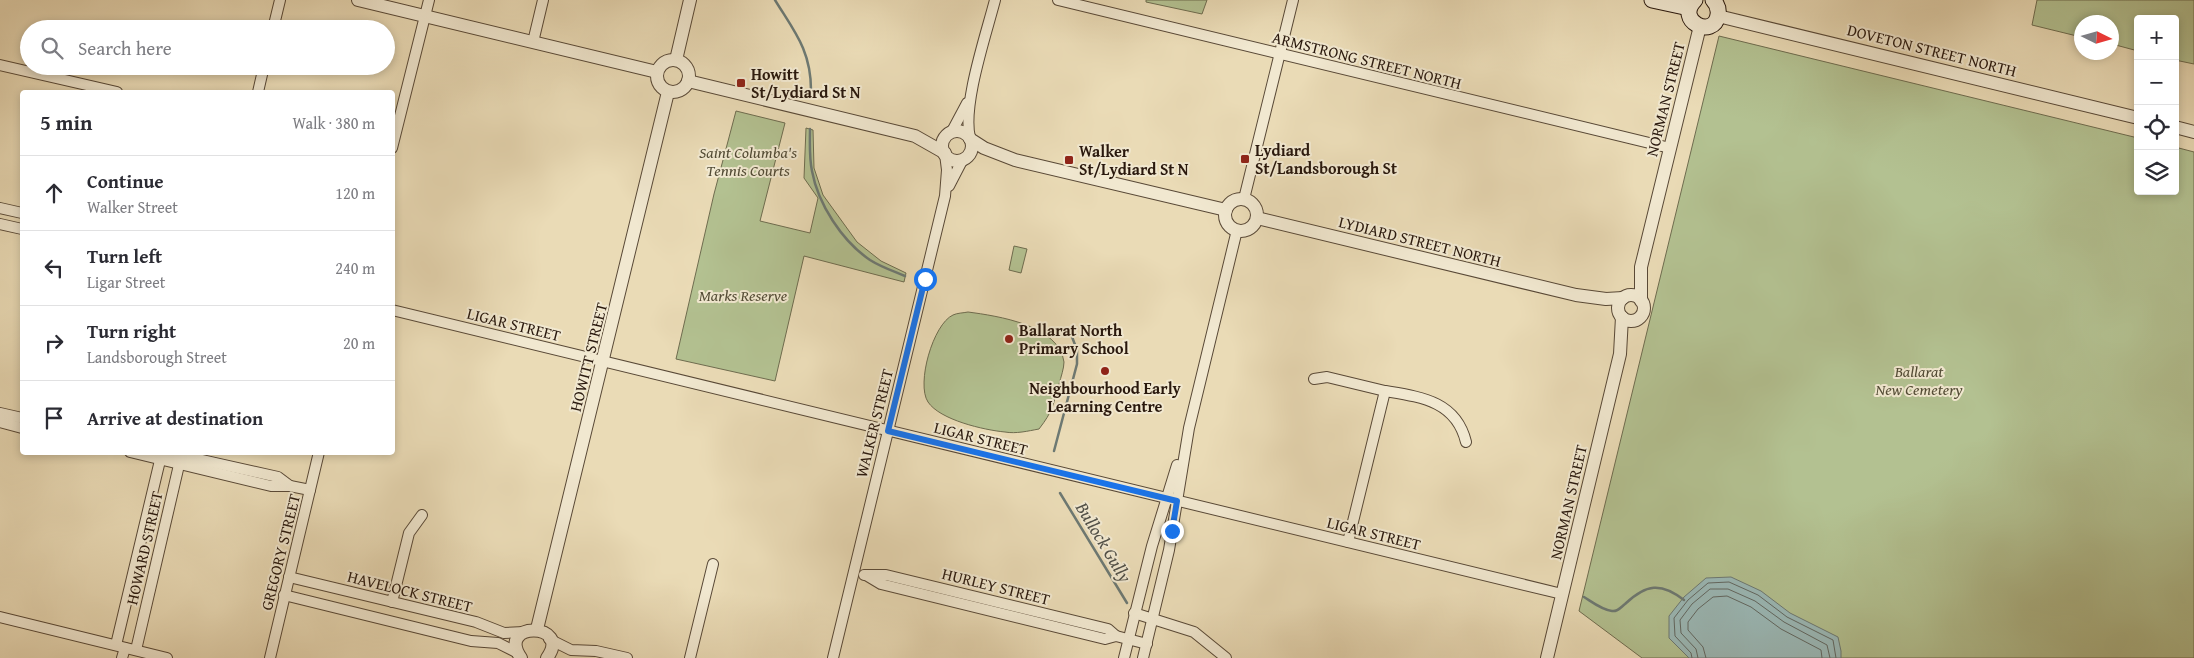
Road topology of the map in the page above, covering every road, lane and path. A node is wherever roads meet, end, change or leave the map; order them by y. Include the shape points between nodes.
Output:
1 (280, 0) edge
2 (358, 0) edge
3 (429, 0) edge
4 (543, 0) edge
5 (690, 0) edge
6 (995, 0) edge
7 (1058, 0) edge
8 (1293, 0) edge
9 (1652, 0) edge
10 (1712, 0) edge
11 (1692, 4) edge
12 (425, 16) junction
13 (1718, 16) junction
14 (275, 20) edge
15 (1700, 26) junction
16 (533, 42) junction
17 (1280, 54) junction
18 (676, 60) junction
19 (0, 65) edge
20 (20, 70) edge
21 (657, 72) junction
22 (43, 75) edge
23 (262, 75) edge
24 (688, 80) junction
25 (108, 90) edge
26 (258, 90) edge
27 (668, 92) junction
28 (971, 92) junction
29 (2134, 117) edge
30 (2179, 128) edge
31 (2194, 132) edge
32 (950, 133) junction
33 (395, 136) edge
34 (915, 136) junction
35 (970, 138) junction
36 (1670, 148) junction
37 (945, 153) junction
38 (964, 159) junction
39 (1015, 160) junction
40 (945, 196) junction
41 (1244, 199) junction
42 (0, 208) edge
43 (1226, 210) junction
44 (20, 213) edge
45 (1256, 218) junction
46 (0, 224) edge
47 (20, 229) edge
48 (1237, 230) junction
49 (1641, 266) junction
50 (1576, 295) junction
51 (1625, 297) junction
52 (1641, 301) junction
53 (395, 311) edge
54 (1620, 316) junction
55 (1635, 320) junction
56 (1620, 354) junction
57 (604, 361) junction
58 (1314, 379) dead end
59 (1385, 391) junction
60 (0, 413) edge
61 (20, 418) edge
62 (0, 422) edge
63 (20, 427) edge
64 (888, 431) junction
65 (1466, 442) dead end
66 (163, 455) edge
67 (318, 455) edge
68 (180, 457) edge
69 (310, 490) junction
70 (1172, 500) junction
71 (422, 515) dead end
72 (1348, 542) junction
73 (713, 564) dead end
74 (854, 572) junction
75 (289, 577) junction
76 (1562, 594) junction
77 (284, 595) junction
78 (392, 602) junction
79 (1134, 613) junction
80 (0, 617) edge
81 (1153, 618) junction
82 (537, 629) junction
83 (524, 632) junction
84 (549, 639) junction
85 (1128, 639) junction
86 (1147, 644) junction
87 (121, 650) edge
88 (136, 650) junction
89 (519, 656) edge
90 (167, 658) edge
91 (270, 658) edge
92 (547, 658) edge
93 (627, 658) edge
94 (690, 658) edge
95 (833, 658) edge
96 (1124, 658) edge
97 (1143, 658) edge
98 (1226, 658) edge
99 (1546, 658) edge

1 - 14 street
2 - 12 street
3 - 12 street
4 - 16 street
5 - 18 street
6 - 28 street
7 - 17 street, ARMSTRONG STREET NORTH
8 - 17 street
9 - 11 main road
10 - 13 main road via 1718,7
11 - 15 main road via 1690,17
12 - 16 street
12 - 33 street
13 - 15 main road via 1713,24
13 - 29 street, DOVETON STREET NORTH
15 - 36 street, NORMAN STREET
16 - 21 street
17 - 36 street, ARMSTRONG STREET NORTH
17 - 41 street
18 - 21 street via 664,62
18 - 24 street via 686,66
19 - 20 street
21 - 27 street via 658,82
22 - 25 street
23 - 26 street
24 - 27 street via 682,90
24 - 34 street
27 - 57 street, HOWITT STREET
28 - 32 street
28 - 35 street
30 - 31 street
32 - 34 street
32 - 35 street via 962,132
32 - 37 street via 943,142
34 - 37 street
35 - 38 street via 972,150
35 - 39 street via 984,148
36 - 49 street, NORMAN STREET
37 - 38 street via 953,160
37 - 40 street, WALKER STREET
38 - 39 street
38 - 40 street, WALKER STREET
39 - 43 street
40 - 64 street, WALKER STREET
41 - 43 street via 1233,201
41 - 45 street via 1255,207
42 - 44 street
43 - 48 street via 1228,223
45 - 48 street via 1249,228
45 - 50 street, LYDIARD STREET NORTH
46 - 47 street
48 - 70 street
49 - 51 street, NORMAN STREET
49 - 52 street, NORMAN STREET
50 - 51 street, LYDIARD STREET NORTH via 1606,299
50 - 54 street, LYDIARD STREET NORTH
51 - 52 street via 1635,296
51 - 54 street via 1618,305
52 - 55 street via 1643,311
53 - 57 street, LIGAR STREET
54 - 55 street via 1628,321
54 - 56 street, NORMAN STREET
55 - 56 street, NORMAN STREET
56 - 76 street, NORMAN STREET
57 - 64 street, LIGAR STREET
57 - 82 street, HOWITT STREET
58 - 59 street via 1327,377
59 - 65 street via 1431,401 1445,408 1457,419
59 - 72 street
60 - 61 street
62 - 63 street
64 - 70 street, LIGAR STREET
64 - 74 street, WALKER STREET
66 - 68 street
66 - 87 street, HOWARD STREET
67 - 69 street, GREGORY STREET
68 - 69 street via 278,478 290,486
68 - 88 street, HOWARD STREET
69 - 75 street, GREGORY STREET
70 - 72 street, LIGAR STREET
70 - 79 street
70 - 81 street via 1169,550
71 - 78 street via 409,534
72 - 76 street, LIGAR STREET
73 - 94 street
74 - 85 street, HURLEY STREET via 882,584 1105,639 1116,636
74 - 95 street, WALKER STREET
75 - 77 street, GREGORY STREET
75 - 78 street, HAVELOCK STREET
76 - 99 street, NORMAN STREET
77 - 89 street, HAVELOCK STREET via 474,642 498,643
77 - 91 street, GREGORY STREET
78 - 83 street, HAVELOCK STREET via 476,622 501,632
79 - 81 street
79 - 85 street
80 - 87 street
81 - 86 street
81 - 98 street via 1194,632
82 - 83 street
82 - 84 street
83 - 89 street via 517,643
84 - 92 street via 551,650
84 - 93 street via 571,650 596,651
85 - 86 street, HURLEY STREET
85 - 96 street
86 - 97 street
87 - 88 street
88 - 90 street

